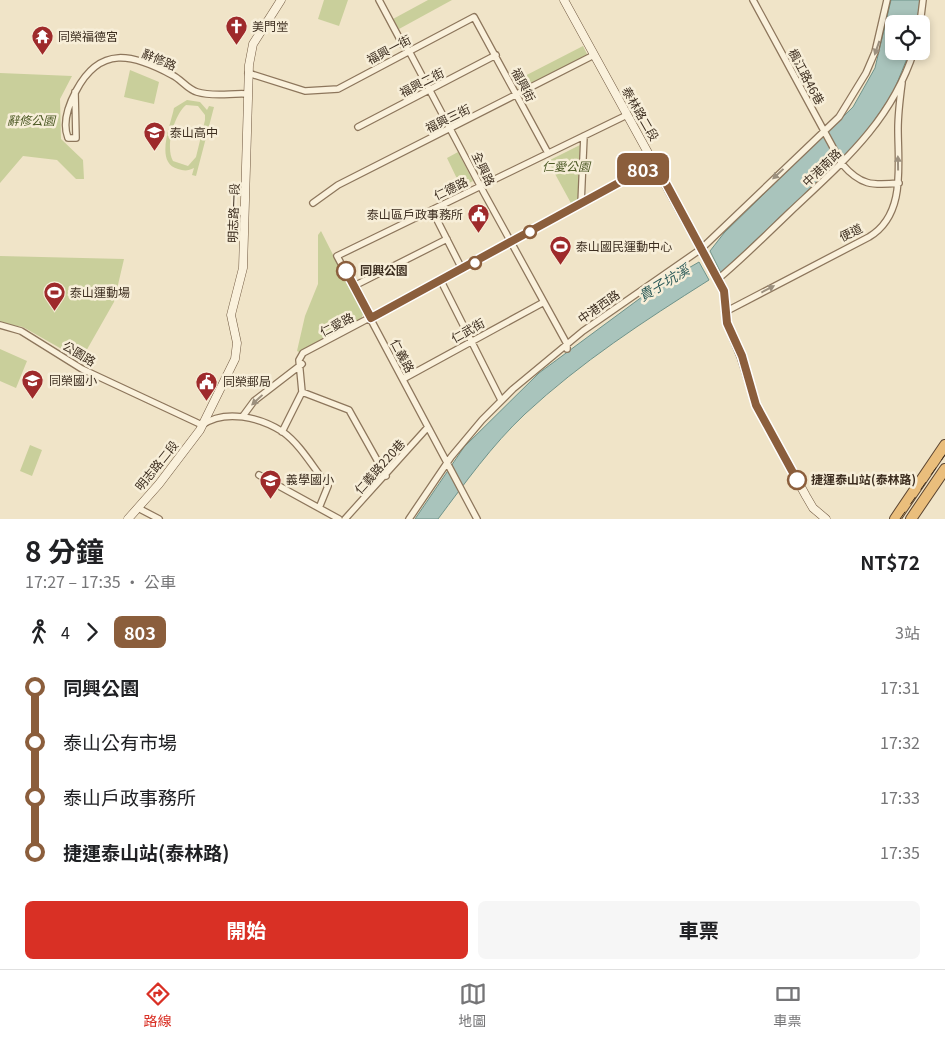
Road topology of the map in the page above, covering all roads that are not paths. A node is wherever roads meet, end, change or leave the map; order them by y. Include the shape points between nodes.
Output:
1 (281, 0) edge
2 (379, 0) edge
3 (564, 0) edge
4 (753, 0) edge
5 (887, 0) edge
6 (923, 0) edge
7 (921, 15) edge
8 (481, 26) joint
9 (409, 51) junction
10 (496, 55) junction
11 (594, 55) junction
12 (911, 60) edge
13 (248, 73) junction
14 (902, 83) junction
15 (430, 90) junction
16 (75, 92) junction
17 (247, 94) junction
18 (518, 95) junction
19 (628, 115) junction
20 (358, 127) dead end
21 (451, 129) junction
22 (825, 132) junction
23 (584, 136) junction
24 (548, 153) junction
25 (655, 163) junction
26 (841, 163) junction
27 (899, 183) junction
28 (481, 186) junction
29 (313, 203) dead end
30 (581, 204) junction
31 (432, 210) junction
32 (447, 239) junction
33 (511, 243) junction
34 (703, 252) junction
35 (337, 256) joint
36 (462, 269) junction
37 (717, 278) junction
38 (441, 281) junction
39 (354, 286) junction
40 (544, 302) junction
41 (725, 312) junction
42 (371, 318) junction
43 (0, 325) edge
44 (470, 340) junction
45 (567, 346) junction
46 (302, 364) junction
47 (403, 379) junction
48 (302, 392) junction
49 (501, 400) junction
50 (242, 416) junction
51 (202, 425) junction
52 (428, 427) junction
53 (282, 432) junction
54 (945, 445) edge
55 (944, 463) edge
56 (448, 465) junction
57 (259, 476) dead end
58 (386, 476) junction
59 (138, 508) junction
60 (318, 508) junction
61 (128, 519) edge
62 (159, 519) edge
63 (338, 519) edge
64 (345, 519) edge
65 (409, 519) edge
66 (477, 519) edge
67 (826, 519) edge
68 (895, 519) edge
69 (902, 519) edge
70 (911, 519) edge

1 - 13 main road, 明志路一段 via 253,44
2 - 9 street, 全興路 via 402,45
3 - 11 main road, 泰林路二段
4 - 22 street, 楓江路46巷
5 -> 22 street, 中港西路 via 881,34 866,73 839,117
6 - 7 street
8 - 9 street, 福興一街 via 471,16
8 - 10 street, 福興街
9 - 13 street, 福興一街 via 338,89 299,89
9 - 15 street, 全興路
10 - 15 street, 福興二街
10 - 18 street, 福興街
11 - 18 street, 福興三街
11 - 19 main road, 泰林路二段
12 - 14 street, 中港南路
13 - 17 main road, 明志路一段
14 - 26 street, 中港南路 via 880,120
27 -> 14 street, 便道 via 898,127
15 - 20 street, 福興二街
15 - 21 street, 全興路
16 - 16 street, 辭修路 via 66,114 68,138 76,138
16 - 17 street, 辭修路 via 90,71 110,57 139,60 174,76 196,92
17 - 51 main road, 明志路一段 via 243,268 231,316 237,348 231,371
18 - 21 street, 福興三街
18 - 24 street, 福興街
19 - 23 street, 仁德路
19 - 25 main road, 泰林路二段
21 - 28 street, 全興路
21 - 29 street, 福興三街 via 338,185
22 - 26 street, 楓江路46巷
22 -> 34 street, 中港西路
23 - 24 street, 仁德路
23 - 30 street
24 - 28 street, 仁德路
25 - 30 street, 仁愛路
25 - 34 main road, 泰林路二段
26 - 27 street, 楓江路46巷 via 852,176 865,183
26 - 37 street, 中港南路
41 -> 27 street, 便道 via 878,231 892,210
28 - 31 street, 仁德路
28 - 33 street, 全興路
30 - 33 street, 仁愛路
31 - 32 street
31 - 35 street, 仁德路
32 - 36 street
32 - 39 street
33 - 36 street, 仁愛路
33 - 40 street, 全興路
34 - 37 main road, 泰林路二段
34 - 45 street, 中港西路 via 626,300
35 - 39 street, 仁義路
36 - 38 street, 仁愛路
37 - 41 main road, 泰林路二段 via 724,291
38 - 42 street, 仁愛路
38 - 44 street
39 - 42 street, 仁義路
40 - 44 street, 仁武街
40 - 45 street, 全興路
41 - 67 main road via 762,418 806,496
42 - 46 street, 仁愛路 via 303,353 299,360
42 - 47 street, 仁義路
43 - 51 street, 公園路 via 21,331 82,370
44 - 47 street, 仁武街
44 - 49 street
45 - 49 street, 中港西路
46 - 48 street
46 -> 50 street, 仁愛路 via 254,402
47 - 52 street, 仁義路
48 - 53 street
48 - 58 street via 349,410
49 - 56 street, 中港西路
50 - 51 street via 211,419
50 - 53 street
51 - 59 main road, 明志路二段
52 - 56 street, 仁義路
52 - 58 street, 仁義路220巷
53 - 60 street via 328,486
54 - 68 highway
55 - 69 highway
55 - 70 highway
56 - 65 street, 中港西路
56 - 66 street, 仁義路
57 - 60 street
58 - 64 street, 仁義路220巷
59 - 61 main road, 明志路二段
59 - 62 street
60 - 63 street

